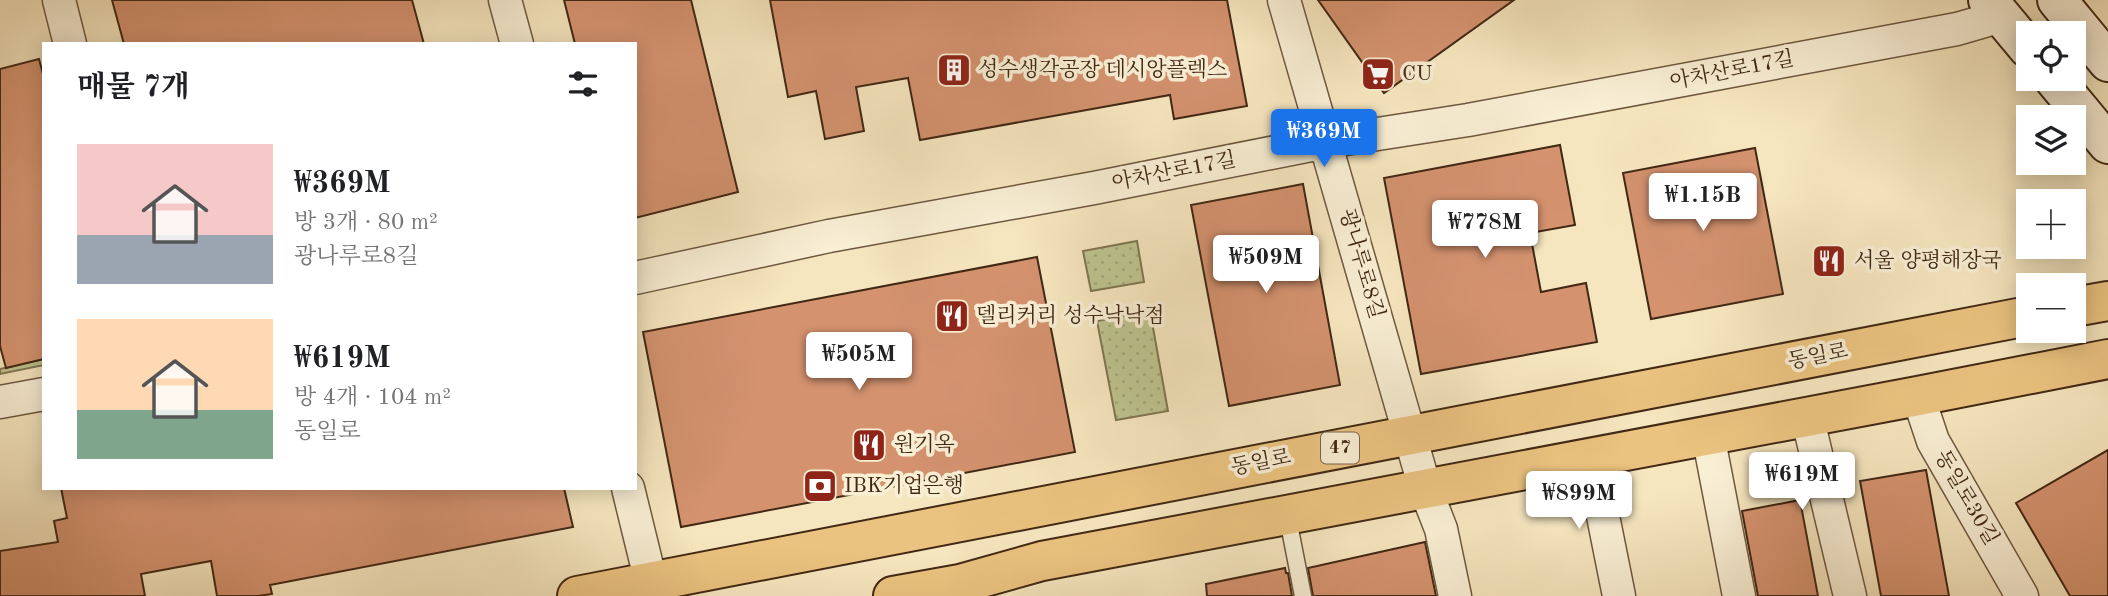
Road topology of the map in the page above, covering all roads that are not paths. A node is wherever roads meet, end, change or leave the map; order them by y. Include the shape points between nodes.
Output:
1 (59, 0) edge
2 (505, 0) edge
3 (1284, 0) edge
4 (2057, 0) edge
5 (1995, 8) edge
6 (2016, 33) edge
7 (70, 42) edge
8 (516, 42) edge
9 (2108, 62) edge
10 (2064, 91) edge
11 (1326, 142) junction
12 (2108, 144) edge
13 (637, 278) edge
14 (2108, 301) edge
15 (2086, 305) edge
16 (2016, 325) edge
17 (2035, 343) edge
18 (2108, 359) edge
19 (1931, 393) junction
20 (42, 394) edge
21 (0, 402) edge
22 (1807, 416) junction
23 (1409, 434) junction
24 (1708, 435) junction
25 (1310, 453) junction
26 (1591, 456) junction
27 (1425, 488) junction
28 (629, 490) edge
29 (1280, 515) junction
30 (657, 589) edge
31 (577, 596) edge
32 (892, 596) edge
33 (1303, 596) edge
34 (1455, 596) edge
35 (1619, 596) edge
36 (1739, 596) edge
37 (1850, 596) edge
38 (2022, 596) edge

1 - 7 street
2 - 8 street
3 - 11 street, 광나루로8길
4 - 9 main road
5 - 6 main road
5 - 11 street, 아차산로17길 via 1943,31
10 - 12 main road
11 - 13 street, 아차산로17길 via 829,236
11 - 23 street, 광나루로8길
14 - 15 main road
16 - 23 main road, 동일로 / 47
17 - 19 main road via 2038,350 1981,362
18 - 19 main road
19 - 22 main road
19 - 38 street, 동일로30길 via 1933,441
20 - 21 street
22 - 24 main road
22 - 37 street
23 - 25 main road, 동일로 / 47
23 - 27 street, 광나루로8길
24 - 26 main road
24 - 36 street
25 - 29 main road via 1331,465 1334,484 1303,491
25 - 30 main road, 동일로 / 47
26 - 27 main road
26 - 35 street
27 - 29 main road
27 - 34 street, 광나루로8길 via 1441,529
28 - 30 street
29 - 32 main road via 1042,561 960,584
29 - 33 lane
30 - 31 main road, 동일로 / 47

